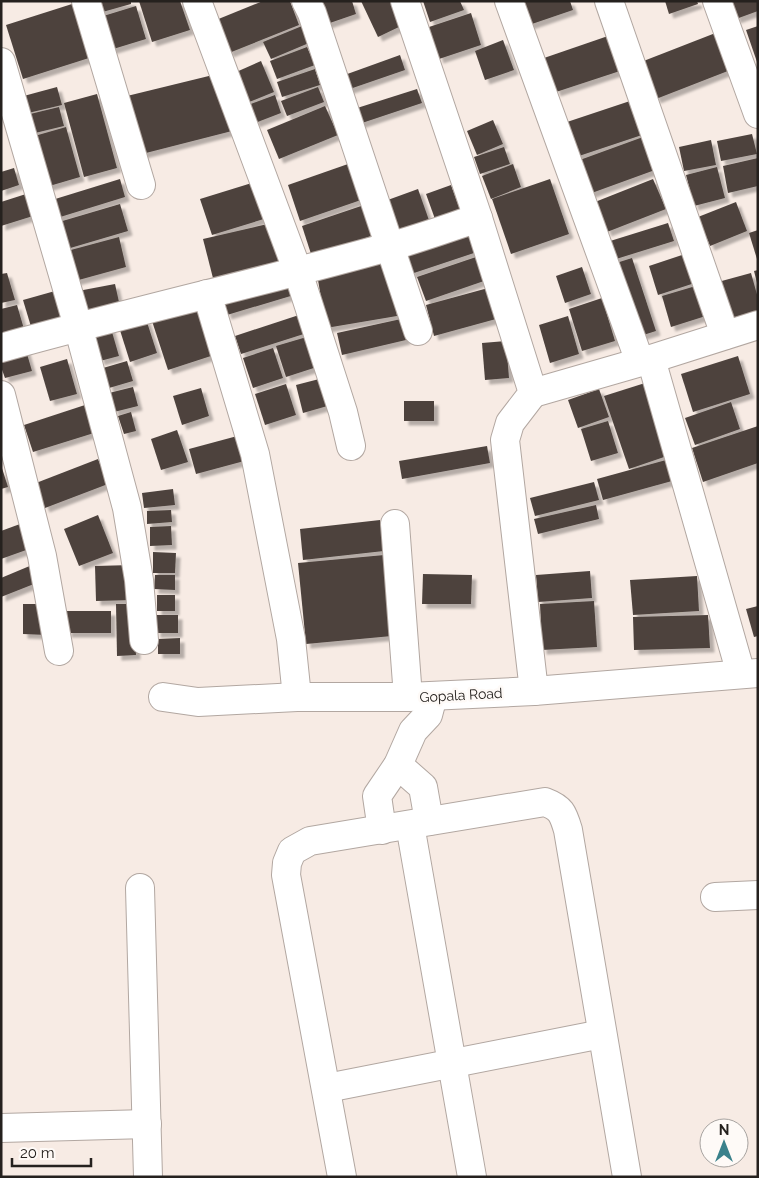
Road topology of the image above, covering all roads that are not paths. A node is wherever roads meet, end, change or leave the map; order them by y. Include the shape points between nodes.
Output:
1 (86, 1) edge
2 (197, 1) edge
3 (306, 1) edge
4 (405, 1) edge
5 (508, 1) edge
6 (609, 1) edge
7 (717, 1) edge
8 (1, 62) edge
9 (758, 114) edge
10 (141, 185) dead end
11 (478, 218) junction
12 (390, 246) junction
13 (298, 272) junction
14 (207, 294) junction
15 (758, 325) edge
16 (78, 326) junction
17 (418, 331) dead end
18 (725, 335) junction
19 (1, 348) edge
20 (646, 360) junction
21 (533, 393) junction
22 (1, 394) edge
23 (351, 446) dead end
24 (395, 524) dead end
25 (144, 640) dead end
26 (59, 651) dead end
27 (749, 674) edge
28 (534, 691) junction
29 (421, 696) junction
30 (163, 698) dead end
31 (297, 698) junction
32 (398, 765) junction
33 (420, 823) junction
34 (382, 830) junction
35 (140, 888) dead end
36 (758, 895) edge
37 (715, 897) dead end
38 (602, 1034) junction
39 (451, 1063) junction
40 (327, 1088) junction
41 (147, 1124) junction
42 (1, 1128) edge
43 (148, 1177) edge
44 (342, 1177) edge
45 (472, 1177) edge
46 (627, 1177) edge

1 - 10 street
2 - 13 street
3 - 12 street
4 - 11 street
5 - 20 street
6 - 18 street
7 - 9 street
8 - 16 street
11 - 12 street
11 - 21 street
12 - 13 street
12 - 17 street
13 - 14 street
13 - 23 street via 344,412
14 - 16 street
14 - 31 street via 256,454 291,638
15 - 18 street
16 - 19 street
16 - 25 street via 127,508 140,580
18 - 20 street
20 - 21 street
20 - 27 street
21 - 28 street via 510,423 505,440
22 - 26 street via 42,556
24 - 29 street
27 - 28 street, Gopala Road
28 - 29 street, Gopala Road
29 - 31 street, Gopala Road
29 - 32 street via 428,715 413,732
30 - 31 street, Gopala Road via 198,702
32 - 33 street via 423,787
32 - 34 street via 376,796
33 - 34 street
33 - 38 street via 527,804 545,802 557,807 568,830
33 - 39 street
34 - 40 street via 310,842 292,851 287,863 286,875
35 - 41 street
36 - 37 street
38 - 39 street
38 - 46 street
39 - 40 street
39 - 45 street
40 - 44 street
41 - 42 street
41 - 43 street

